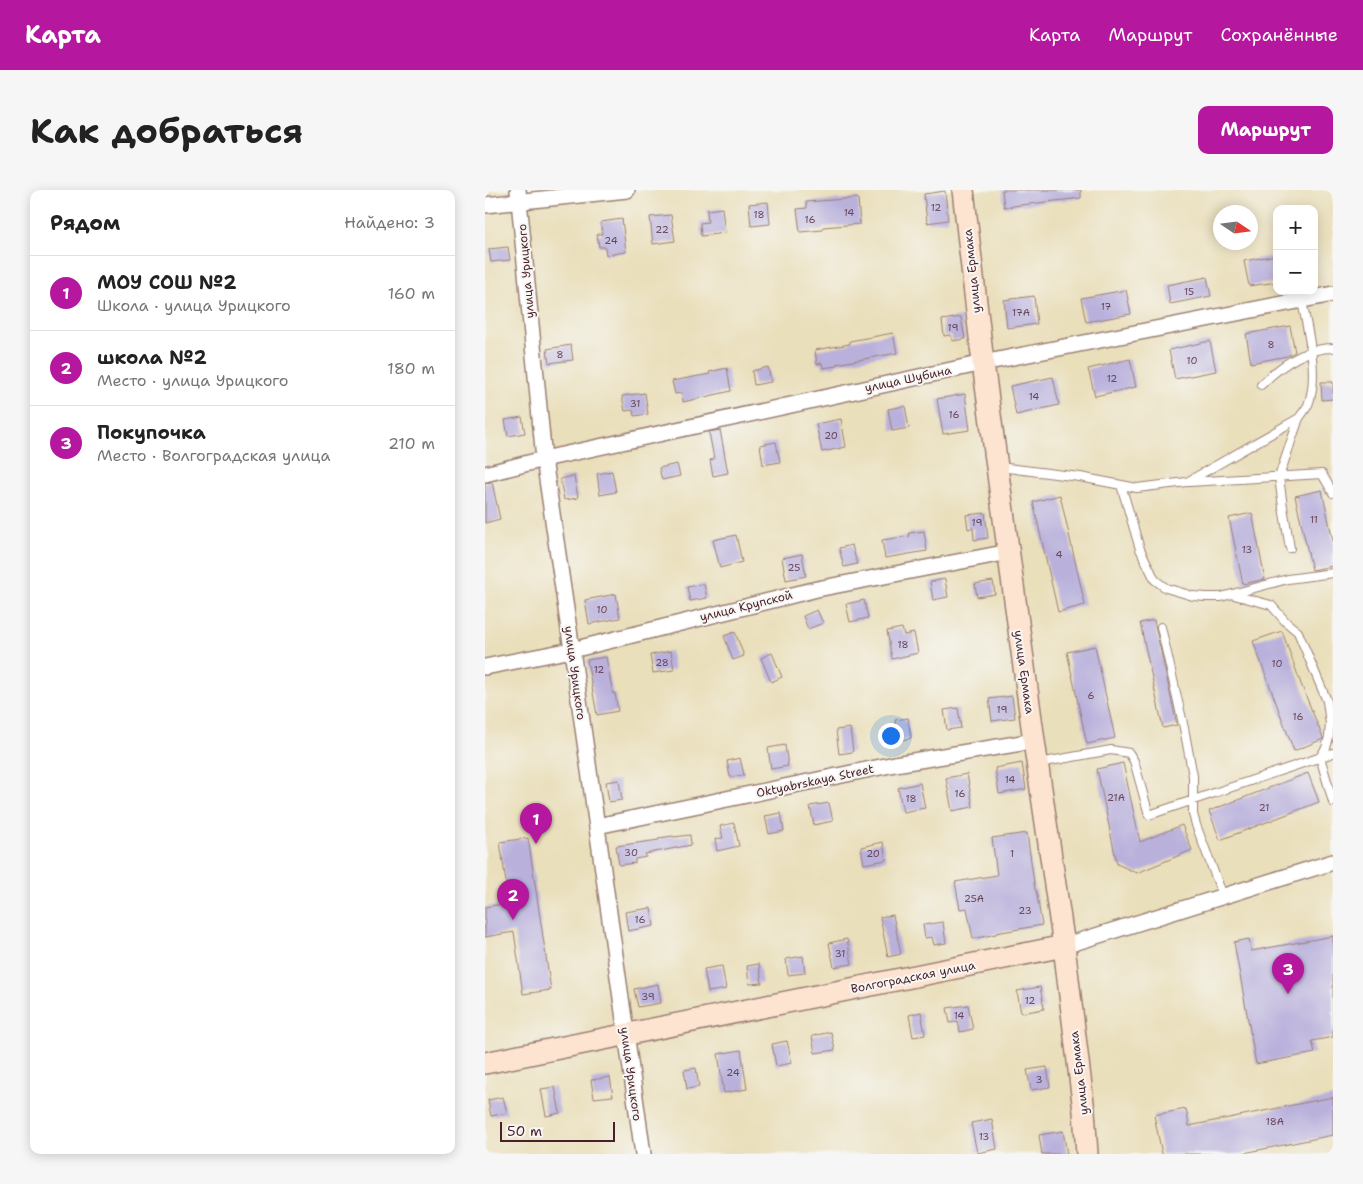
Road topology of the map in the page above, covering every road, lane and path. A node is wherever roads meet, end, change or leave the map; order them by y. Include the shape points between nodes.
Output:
1 (627, 190) edge
2 (963, 190) edge
3 (519, 196) edge
4 (485, 205) edge
5 (1333, 294) edge
6 (1302, 300) junction
7 (1333, 348) edge
8 (1311, 352) junction
9 (983, 363) junction
10 (1261, 385) dead end
11 (1299, 418) junction
12 (544, 459) junction
13 (997, 467) junction
14 (485, 474) edge
15 (1279, 476) junction
16 (1187, 482) junction
17 (1121, 485) junction
18 (1333, 493) edge
19 (1291, 548) dead end
20 (1009, 552) junction
21 (1333, 573) edge
22 (1233, 594) junction
23 (1161, 627) dead end
24 (572, 650) junction
25 (485, 667) edge
26 (1033, 741) junction
27 (1333, 753) edge
28 (1320, 757) junction
29 (1037, 763) junction
30 (1193, 800) junction
31 (1333, 802) edge
32 (597, 826) junction
33 (1333, 862) edge
34 (1223, 896) junction
35 (1064, 946) junction
36 (626, 1035) junction
37 (485, 1063) edge
38 (643, 1154) edge
39 (1087, 1154) edge

1 - 3 street
2 - 9 street, улица Ермака
3 - 4 street
3 - 12 street, улица Урицкого
5 - 6 street, улица Шубина
6 - 8 lane
6 - 9 street, улица Шубина
7 - 8 lane
8 - 10 lane via 1289,361
8 - 11 lane via 1312,387 1308,406
9 - 12 street, улица Шубина
9 - 13 street, улица Ермака
11 - 15 lane
11 - 16 lane
12 - 14 street, улица Шубина
12 - 24 street, улица Урицкого
13 - 17 lane
13 - 20 street, улица Ермака
15 - 16 lane
15 - 18 lane via 1323,474
15 - 19 lane
16 - 17 lane via 1137,488
17 - 22 lane via 1140,549 1155,580 1166,588 1193,596 1206,598
20 - 24 street, улица Крупской via 817,589
20 - 26 street, улица Ермака
21 - 22 lane via 1288,579
22 - 28 lane via 1271,605 1299,632 1327,701 1329,737 1327,748
23 - 30 lane via 1193,776
24 - 25 street, улица Крупской
24 - 32 street, улица Урицкого
26 - 29 street, улица Ермака
26 - 32 street, Oktyabrskaya Street via 895,764
27 - 28 lane
28 - 30 lane
28 - 31 lane
29 - 30 lane via 1111,750 1123,751 1135,761 1149,815
29 - 35 street, улица Ермака
30 - 34 lane via 1196,825
32 - 36 street, улица Урицкого
33 - 34 street, Волгоградская улица
34 - 35 street, Волгоградская улица
35 - 36 street, Волгоградская улица
35 - 39 street, улица Ермака
36 - 37 street, Волгоградская улица
36 - 38 street, улица Урицкого

